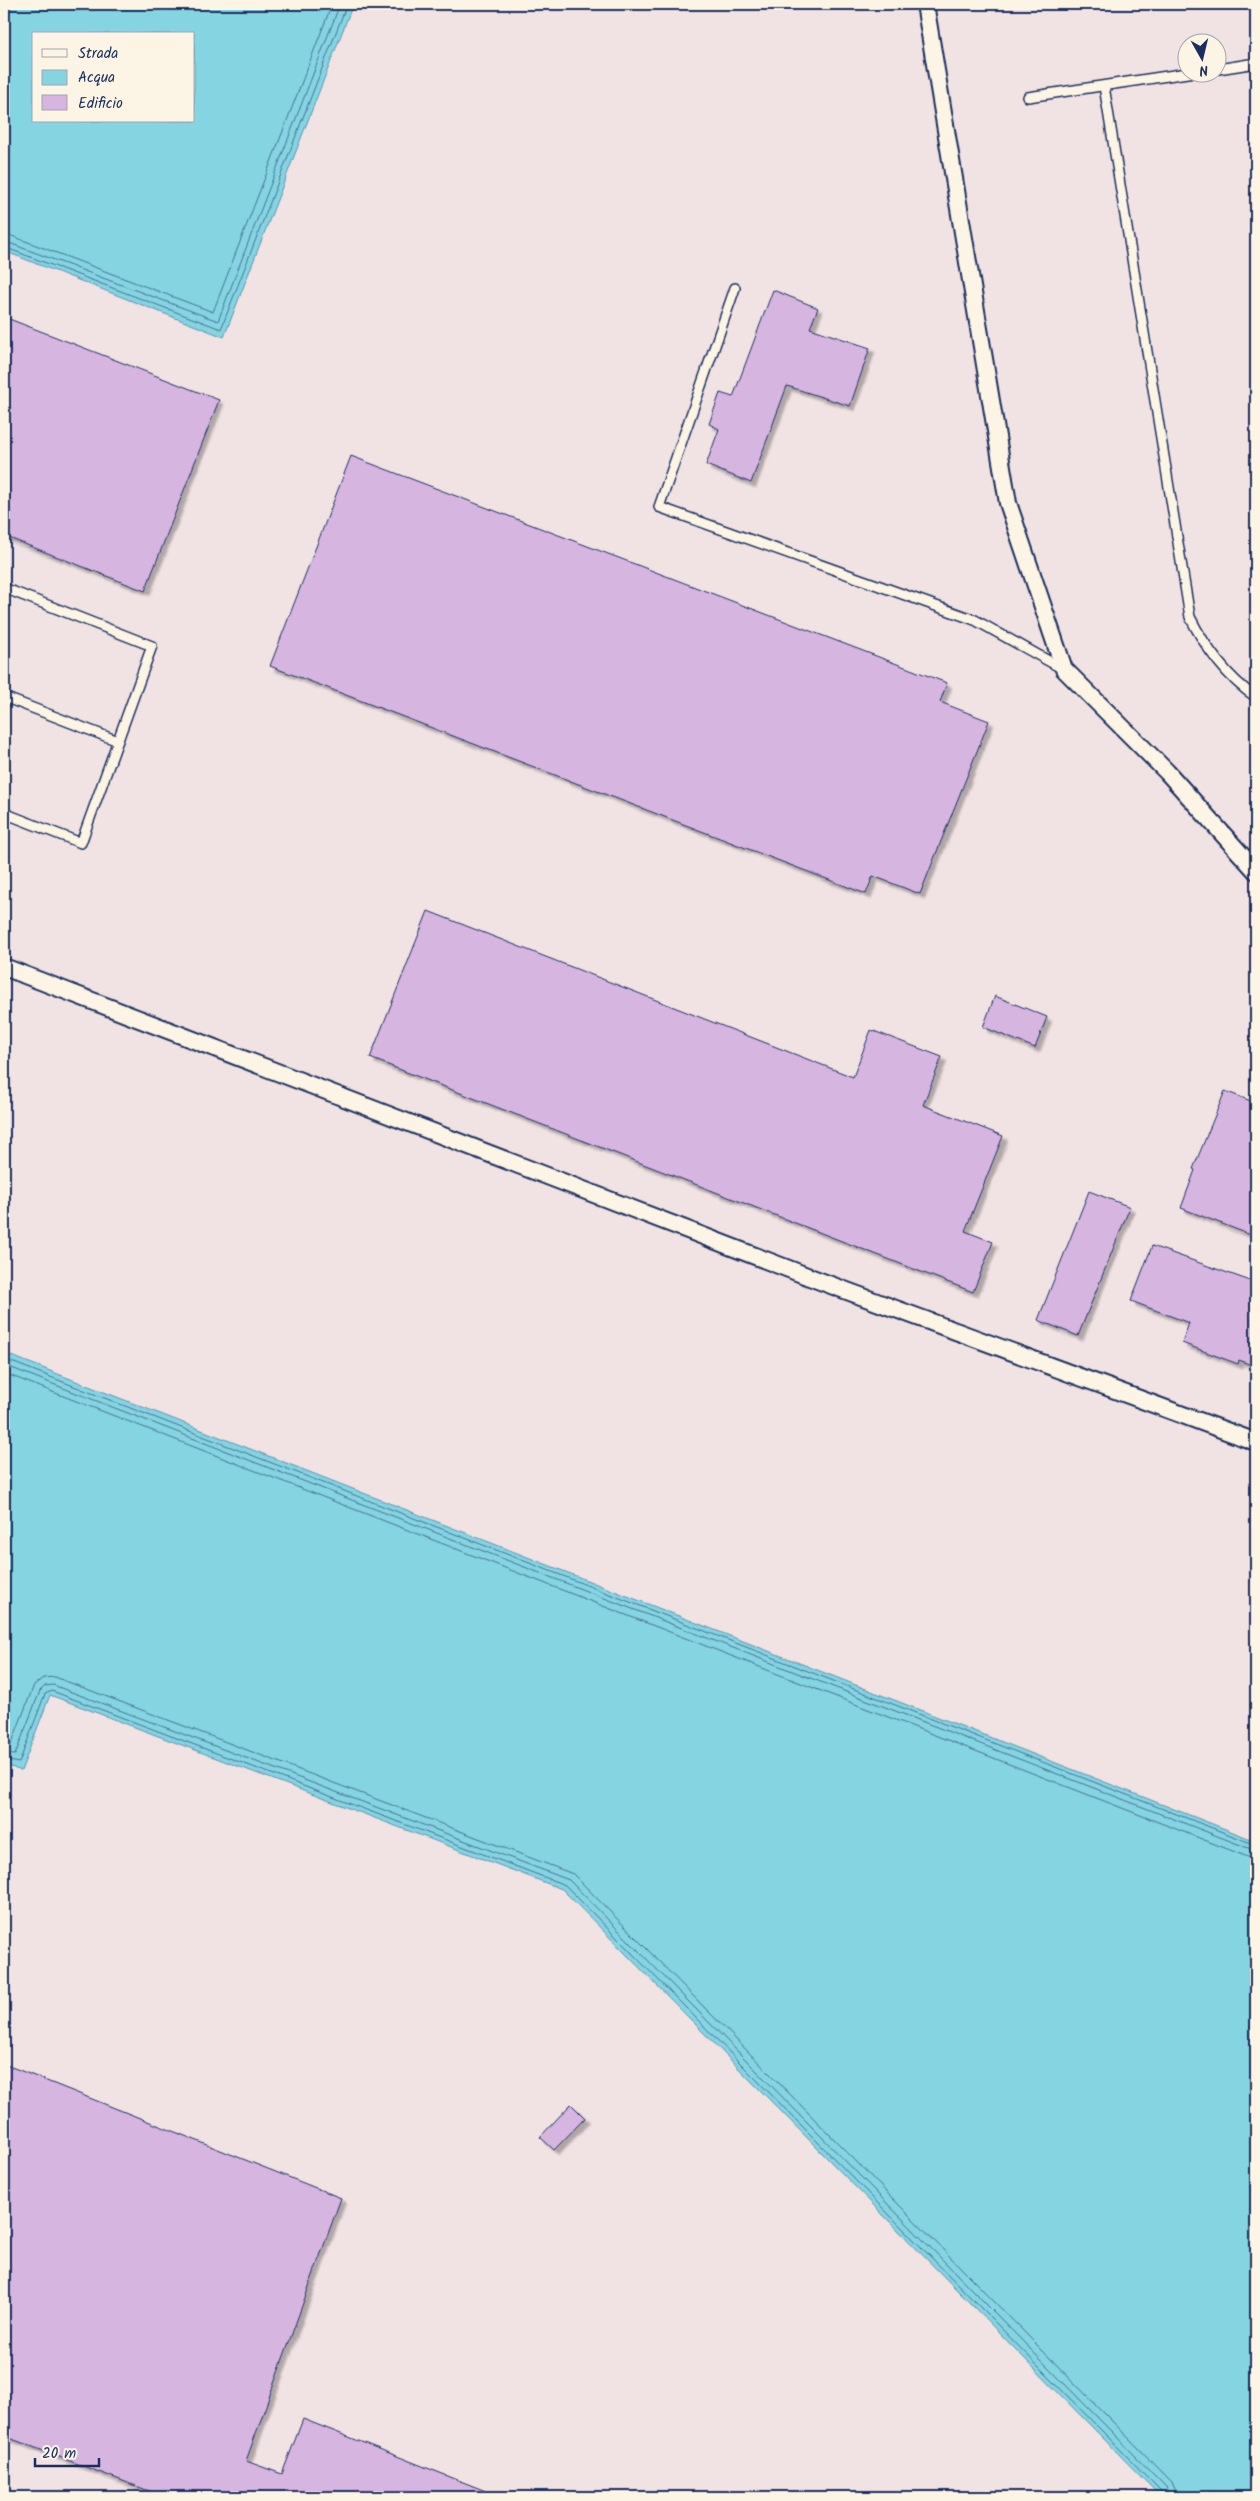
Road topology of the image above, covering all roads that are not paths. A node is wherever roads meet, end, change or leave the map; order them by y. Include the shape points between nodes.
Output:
1 (925, 4) edge
2 (1256, 63) edge
3 (1228, 67) edge
4 (1178, 74) edge
5 (1104, 86) junction
6 (1028, 97) dead end
7 (736, 288) dead end
8 (4, 588) edge
9 (1064, 669) junction
10 (4, 697) edge
11 (1256, 697) edge
12 (118, 741) junction
13 (4, 813) edge
14 (1256, 871) edge
15 (4, 967) edge
16 (1256, 1442) edge

1 - 9 street via 1008,503
2 - 3 lane
4 - 5 lane
5 - 6 lane
5 - 11 lane via 1190,617 1216,658 1237,683
7 - 9 lane via 659,507 975,620
8 - 12 lane via 152,646
9 - 14 street via 1167,772
10 - 12 lane
12 - 13 lane via 80,843
15 - 16 street via 810,1277

